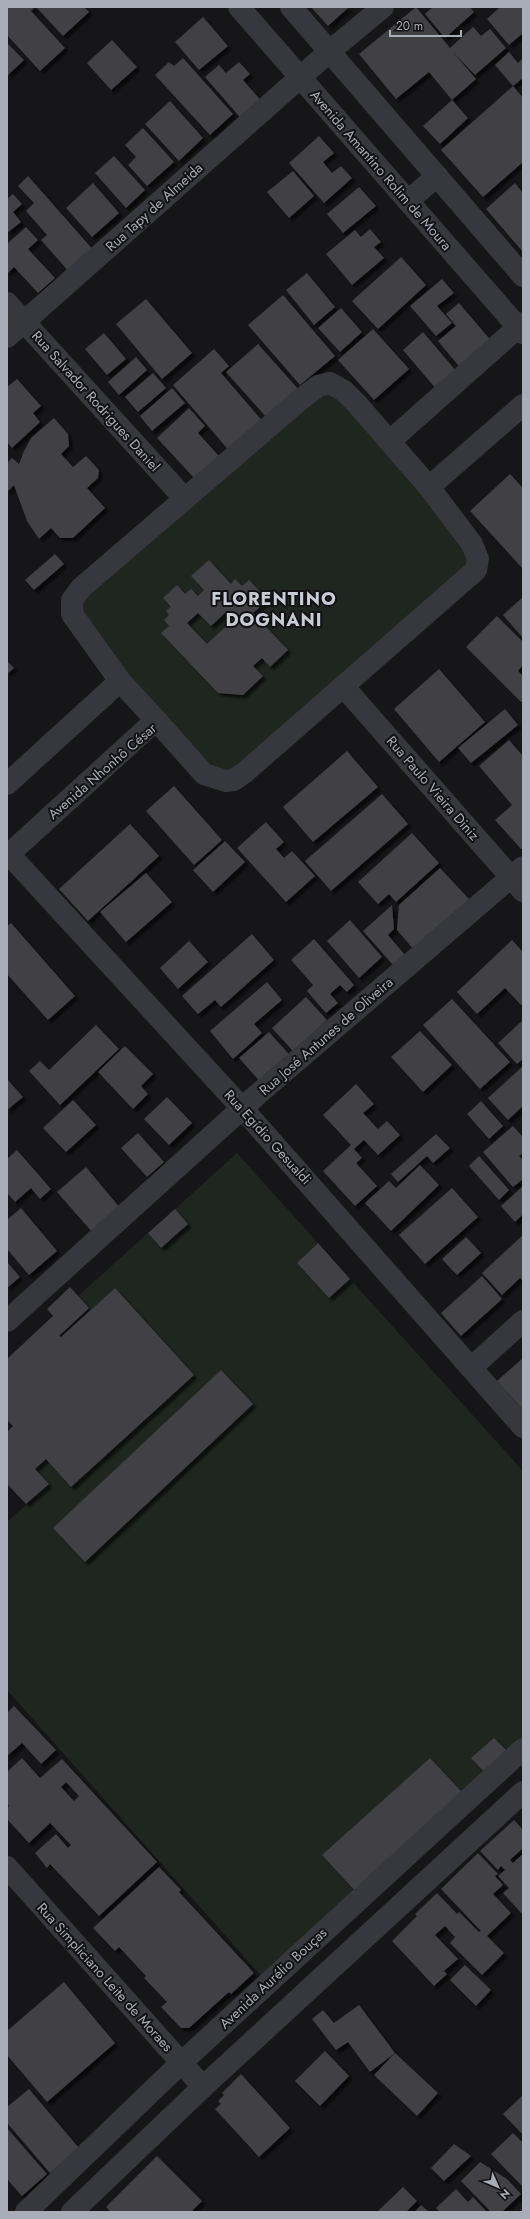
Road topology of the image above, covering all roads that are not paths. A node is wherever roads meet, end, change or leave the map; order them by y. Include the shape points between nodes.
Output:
1 (239, 7) edge
2 (291, 7) edge
3 (383, 7) edge
4 (330, 51) junction
5 (301, 76) junction
6 (436, 176) junction
7 (408, 201) junction
8 (523, 276) edge
9 (7, 303) edge
10 (24, 322) junction
11 (521, 328) edge
12 (7, 337) edge
13 (523, 405) edge
14 (390, 440) junction
15 (429, 487) junction
16 (185, 499) junction
17 (120, 681) junction
18 (343, 686) junction
19 (156, 720) junction
20 (7, 784) edge
21 (8, 854) edge
22 (519, 878) edge
23 (242, 1108) junction
24 (8, 1317) edge
25 (523, 1321) edge
26 (471, 1368) junction
27 (523, 1427) edge
28 (523, 1749) edge
29 (497, 1772) junction
30 (521, 1797) edge
31 (7, 1867) edge
32 (181, 2063) junction
33 (204, 2087) junction
34 (26, 2212) edge
35 (72, 2212) edge

1 - 5 street, Avenida Amantino Rolim de Moura
2 - 4 street
3 - 4 street, Rua Tapy de Almeida
4 - 5 street, Rua Tapy de Almeida
4 - 6 street
5 - 7 street, Avenida Amantino Rolim de Moura
5 - 10 street, Rua Tapy de Almeida
6 - 7 street
6 - 8 street
7 - 11 street, Avenida Amantino Rolim de Moura
9 - 10 street, Rua Salvador Rodrigues Daniel
10 - 12 street, Rua Tapy de Almeida
10 - 16 street, Rua Salvador Rodrigues Daniel
11 - 14 street
13 - 15 street
14 - 15 street
14 - 16 street via 344,391 330,383 318,386
15 - 18 street via 472,544 478,559 476,570
16 - 17 street via 81,588 72,600 72,614
17 - 19 street
17 - 20 street
18 - 19 street, Avenida Nhonhô César via 234,780 226,781 204,774
18 - 22 street, Rua Paulo Vieira Diniz
19 - 21 street, Avenida Nhonhô César
21 - 23 street, Rua Egídio Gesualdi
22 - 23 street, Rua José Antunes de Oliveira
23 - 24 street, Rua José Antunes de Oliveira
23 - 26 street, Rua Egídio Gesualdi
25 - 26 street
26 - 27 street, Rua Egídio Gesualdi
28 - 29 street, Avenida Aurélio Bouças
29 - 30 street
29 - 32 street, Avenida Aurélio Bouças
30 - 33 street
31 - 32 street, Rua Simpliciano Leite de Moraes
32 - 33 street, Rua Simpliciano Leite de Moraes
32 - 34 street, Avenida Aurélio Bouças
33 - 35 street

